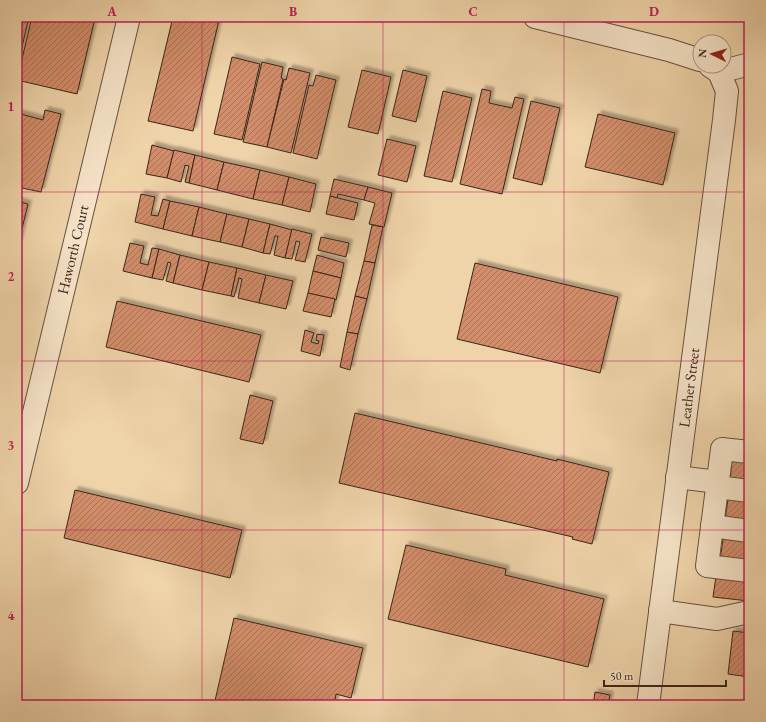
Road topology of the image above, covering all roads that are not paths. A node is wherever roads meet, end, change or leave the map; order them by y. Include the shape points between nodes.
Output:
1 (129, 17) edge
2 (535, 17) edge
3 (605, 25) edge
4 (692, 57) edge
5 (749, 66) edge
6 (732, 67) edge
7 (717, 74) edge
8 (749, 452) edge
9 (677, 477) junction
10 (17, 483) edge
11 (718, 485) junction
12 (749, 491) edge
13 (712, 526) junction
14 (749, 531) edge
15 (749, 571) edge
16 (660, 611) junction
17 (749, 612) edge
18 (648, 705) edge

1 - 10 street, Haworth Court
2 - 3 street
3 - 4 street
5 - 6 street
7 - 9 street, Leather Street via 726,91 724,120
8 - 11 street via 722,449
9 - 11 street
9 - 16 street, Leather Street
11 - 12 street
11 - 13 street
13 - 14 street
13 - 15 street via 707,566
16 - 17 street via 716,619
16 - 18 street, Leather Street

